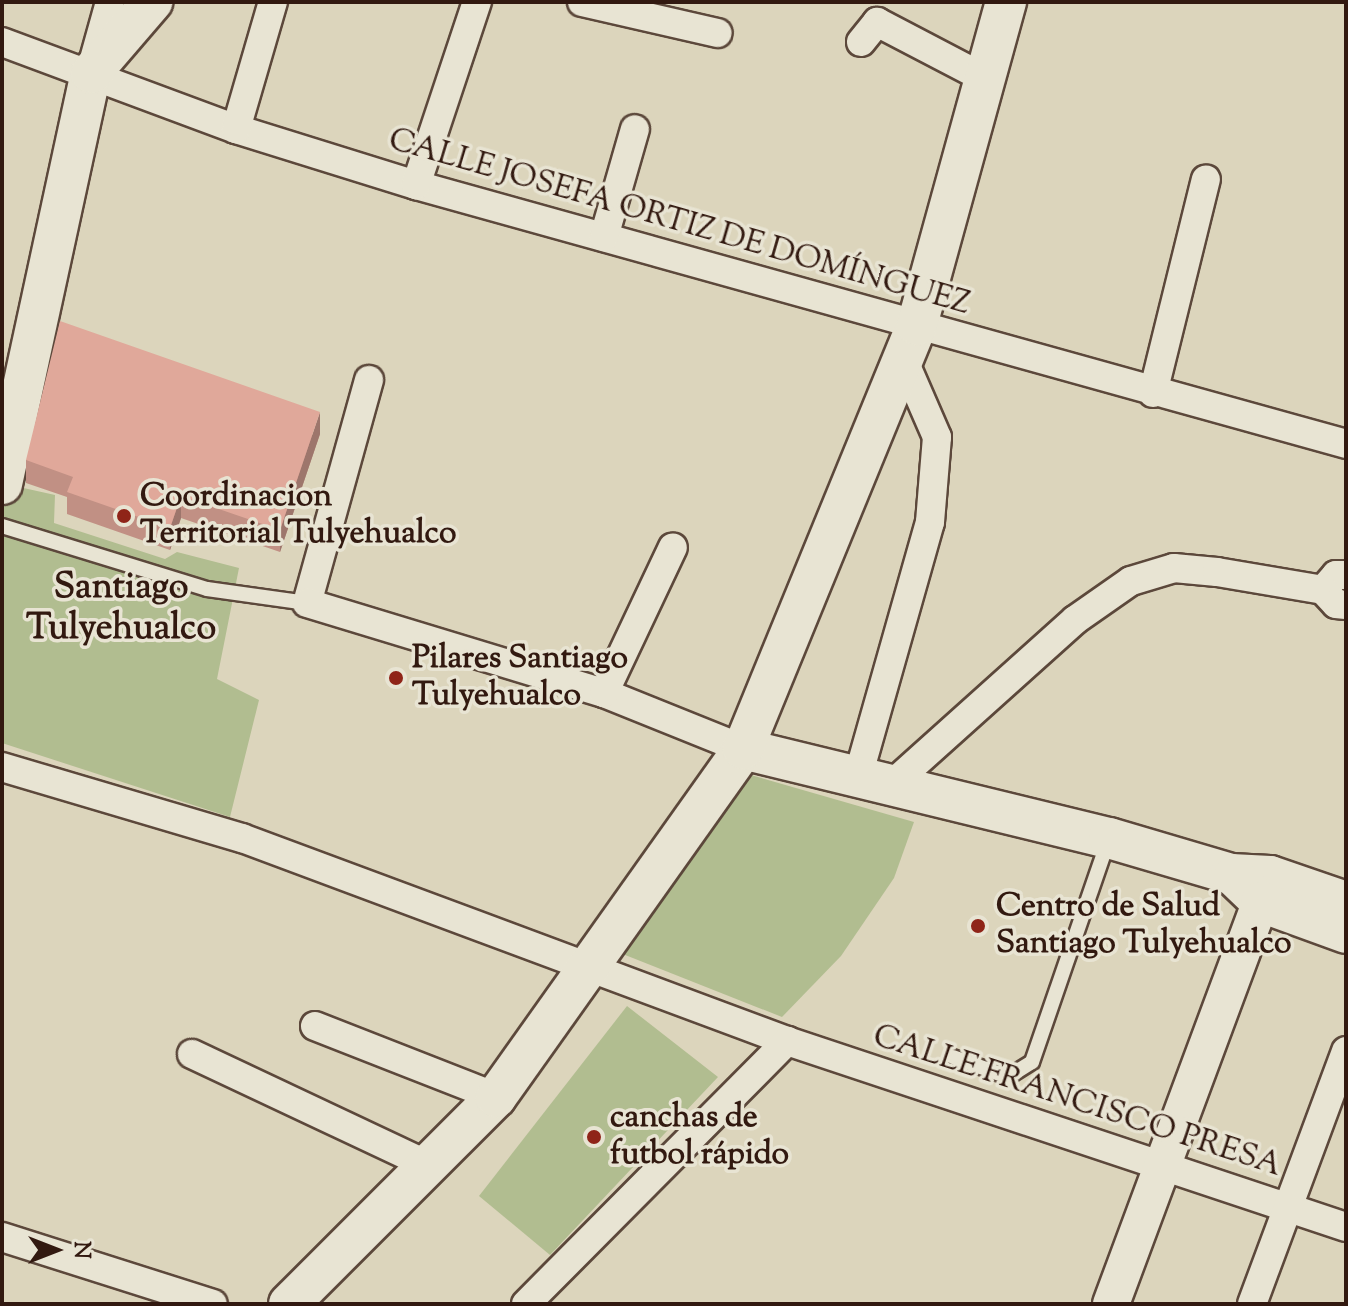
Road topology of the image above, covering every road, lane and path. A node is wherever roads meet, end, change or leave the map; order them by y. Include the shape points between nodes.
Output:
1 (110, 2) edge
2 (152, 2) edge
3 (273, 2) edge
4 (477, 2) edge
5 (582, 2) edge
6 (1006, 2) edge
7 (717, 33) dead end
8 (2, 42) edge
9 (861, 42) dead end
10 (91, 73) junction
11 (988, 80) junction
12 (236, 129) junction
13 (635, 129) dead end
14 (1206, 179) dead end
15 (416, 185) junction
16 (604, 237) junction
17 (911, 343) junction
18 (369, 380) dead end
19 (1153, 393) junction
20 (1346, 444) edge
21 (2, 484) edge
22 (2, 526) edge
23 (673, 547) dead end
24 (1338, 590) edge
25 (307, 603) junction
26 (604, 693) junction
27 (743, 749) junction
28 (2, 767) edge
29 (873, 783) junction
30 (1109, 838) junction
31 (1266, 889) junction
32 (1346, 902) edge
33 (1346, 933) edge
34 (586, 968) junction
35 (315, 1026) dead end
36 (787, 1041) junction
37 (1346, 1051) edge
38 (192, 1054) dead end
39 (953, 1057) dead end
40 (496, 1097) junction
41 (428, 1165) junction
42 (1164, 1168) junction
43 (1286, 1207) junction
44 (1346, 1227) edge
45 (2, 1237) edge
46 (213, 1304) edge
47 (289, 1304) edge
48 (526, 1304) edge
49 (1111, 1304) edge
50 (1252, 1304) edge

1 - 10 street
2 - 10 main road
3 - 12 street
4 - 15 street
5 - 7 street
6 - 11 main road
8 - 10 street, CALLE JOSEFA ORTIZ DE DOMÍNGUEZ
9 - 11 street via 877,22
10 - 12 street, CALLE JOSEFA ORTIZ DE DOMÍNGUEZ
10 - 21 main road
11 - 17 main road
12 - 15 street, CALLE JOSEFA ORTIZ DE DOMÍNGUEZ
13 - 16 street
14 - 19 street
15 - 16 street, CALLE JOSEFA ORTIZ DE DOMÍNGUEZ
16 - 17 street, CALLE JOSEFA ORTIZ DE DOMÍNGUEZ
17 - 19 street, CALLE JOSEFA ORTIZ DE DOMÍNGUEZ
17 - 27 main road
17 - 29 street via 937,437 930,522
18 - 25 street
19 - 20 street, CALLE JOSEFA ORTIZ DE DOMÍNGUEZ
22 - 25 lane via 207,589
23 - 26 street
24 - 29 street via 1174,568 1131,581
25 - 26 street
26 - 27 street
27 - 29 main road
27 - 34 main road
28 - 34 street, CALLE FRANCISCO PRESA via 242,838
29 - 30 main road
30 - 31 main road
30 - 39 lane via 1032,1062 1008,1077
31 - 32 main road
31 - 33 main road
31 - 42 street
34 - 36 street, CALLE FRANCISCO PRESA
34 - 40 main road
35 - 40 street
36 - 42 street, CALLE FRANCISCO PRESA
36 - 48 street
37 - 43 street
38 - 41 street
40 - 41 main road
41 - 47 main road
42 - 43 street, CALLE FRANCISCO PRESA
42 - 49 street
43 - 44 street, CALLE FRANCISCO PRESA
43 - 50 street
45 - 46 street

